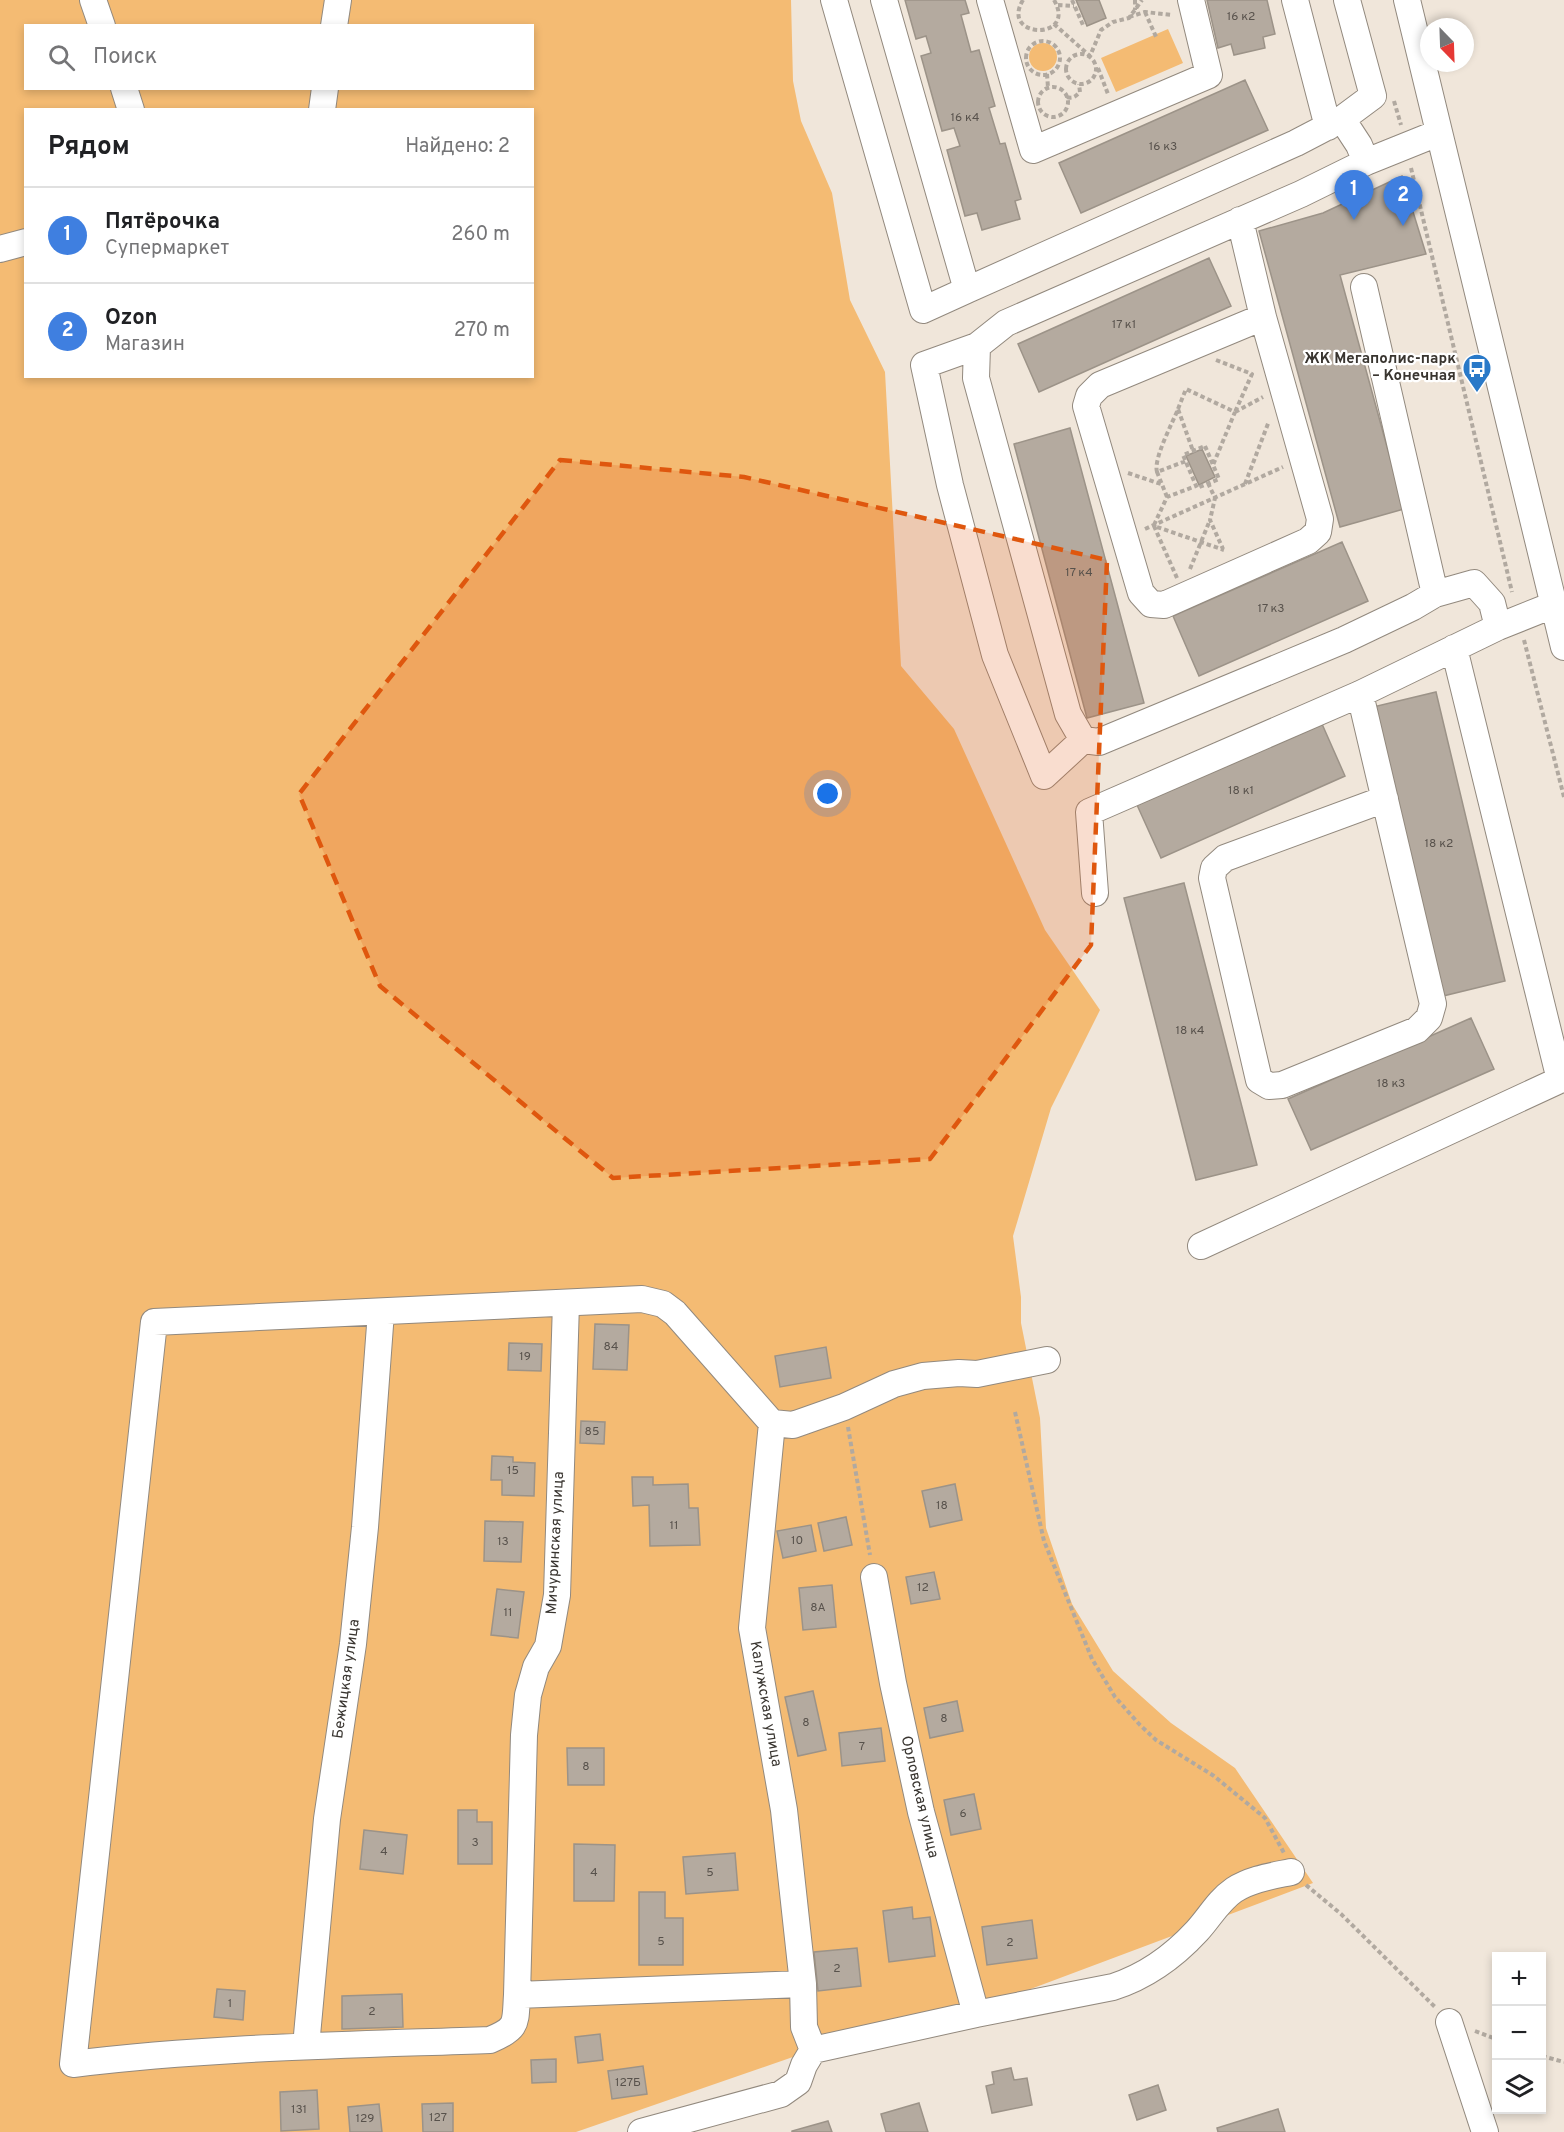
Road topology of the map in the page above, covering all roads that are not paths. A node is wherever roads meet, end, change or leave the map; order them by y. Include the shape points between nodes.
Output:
1 (93, 0) edge
2 (338, 0) edge
3 (834, 0) edge
4 (884, 0) edge
5 (990, 0) edge
6 (1191, 0) edge
7 (1295, 0) edge
8 (1347, 0) edge
9 (1407, 0) edge
10 (101, 24) edge
11 (334, 24) edge
12 (125, 90) edge
13 (325, 90) edge
14 (130, 108) edge
15 (322, 108) edge
16 (1335, 123) junction
17 (1438, 133) junction
18 (1366, 162) junction
19 (1240, 220) junction
20 (24, 243) edge
21 (0, 249) edge
22 (1364, 287) dead end
23 (967, 290) junction
24 (1263, 317) junction
25 (977, 346) junction
26 (1435, 594) junction
27 (1553, 605) junction
28 (1508, 623) junction
29 (1564, 647) edge
30 (1454, 648) junction
31 (1360, 694) junction
32 (1083, 740) junction
33 (1385, 799) junction
34 (1095, 893) dead end
35 (1562, 1079) edge
36 (1201, 1246) dead end
37 (566, 1303) junction
38 (381, 1312) junction
39 (1047, 1360) dead end
40 (772, 1423) junction
41 (874, 1577) road end
42 (1291, 1872) road end
43 (802, 1984) junction
44 (517, 1995) junction
45 (976, 2014) junction
46 (1449, 2022) road end
47 (306, 2046) junction
48 (813, 2050) junction
49 (641, 2132) edge
50 (1485, 2132) edge

1 - 10 street
2 - 11 street
3 - 23 street via 923,310
4 - 23 street
5 - 6 street via 1033,150 1209,75
7 - 16 street
8 - 16 street via 1373,96
9 - 17 street
12 - 14 street
13 - 15 street
16 - 18 street via 1359,145
16 - 23 street
17 - 18 street
17 - 27 street
18 - 19 street
19 - 24 street
19 - 25 street via 1006,322
20 - 21 street
22 - 26 street
24 - 24 street via 1100,385 1089,396 1086,406 1141,593 1151,604 1164,605 1308,541 1318,532 1320,519
25 - 32 street via 976,378 1068,714
25 - 32 street via 924,365 950,485 995,655 1044,777
26 - 28 street via 1474,583
26 - 32 street via 1344,640 1099,742
27 - 28 street
27 - 29 street
28 - 30 street
30 - 31 street
30 - 35 street
31 - 33 street
31 - 34 street via 1089,812
33 - 33 street via 1433,1004 1429,1018 1417,1029 1282,1085 1269,1086 1259,1080 1212,878 1214,868 1225,858
35 - 36 street
37 - 38 street
37 - 40 street via 642,1299 663,1304
37 - 44 street, Мичуринская улица via 556,1595 548,1646 536,1667 528,1695 524,1735
38 - 47 street, Бежицкая улица via 358,1597 327,1819
38 - 47 street via 154,1322 73,2064 153,2054
39 - 40 street via 977,1374 923,1376 793,1425
40 - 43 street, Калужская улица via 752,1628 784,1810
41 - 45 street, Орловская улица via 921,1812
42 - 45 street via 1256,1879 1235,1890 1177,1952 1134,1980
43 - 44 street
43 - 48 street, Калужская улица via 804,2027
44 - 47 street, Мичуринская улица via 512,2027 508,2033 490,2040
45 - 48 street
46 - 50 street
48 - 49 street via 798,2082 781,2094

